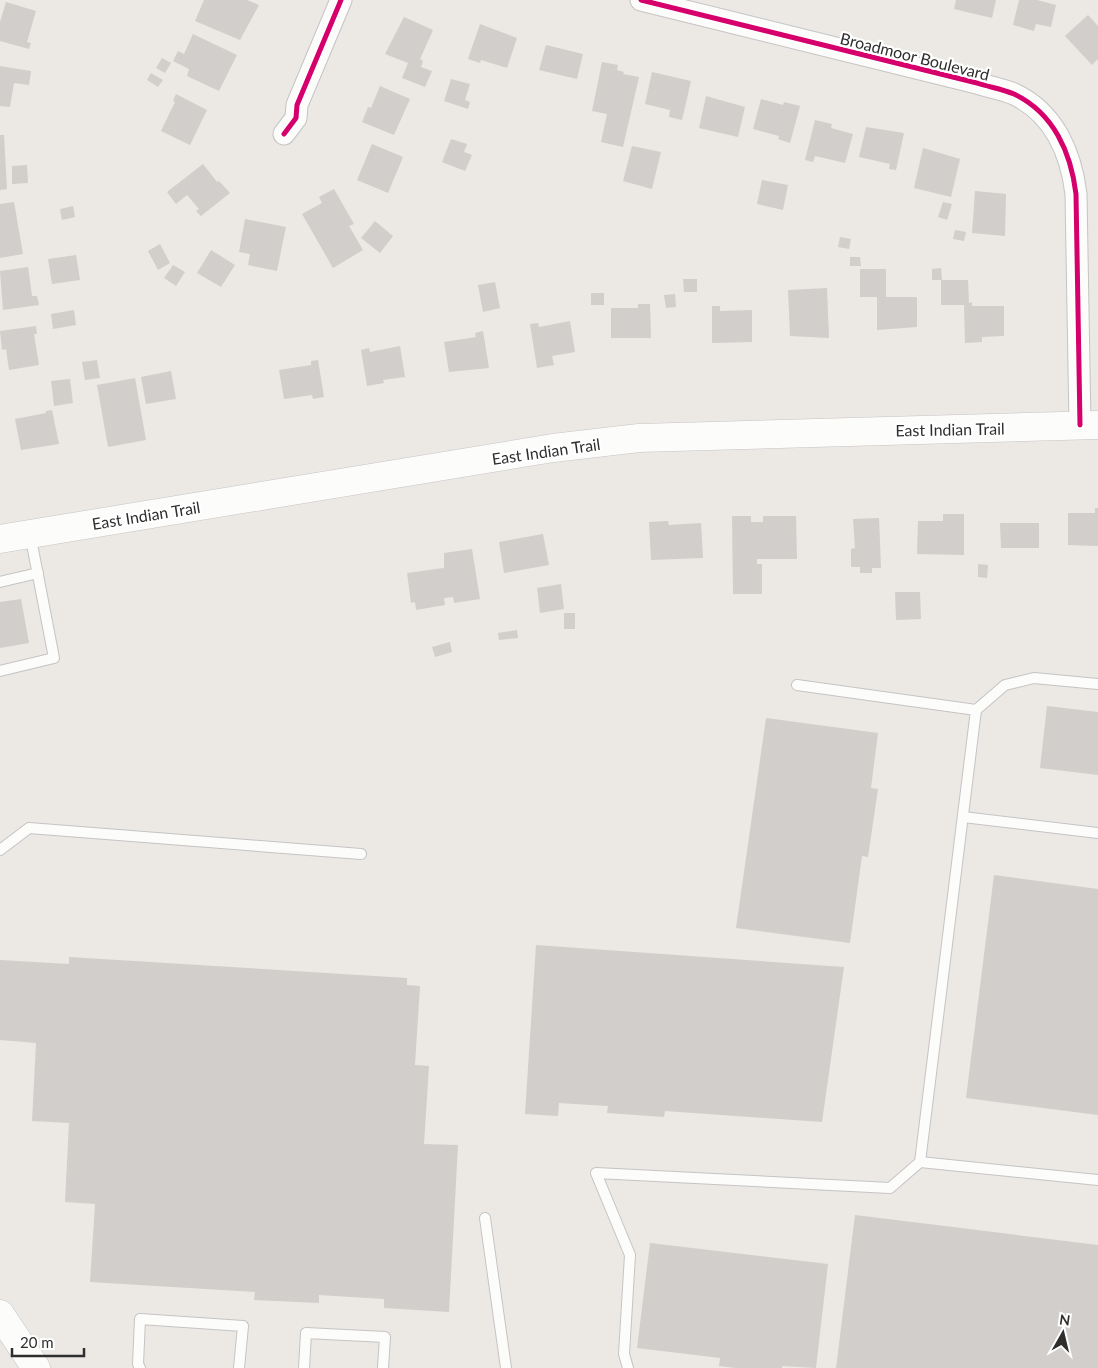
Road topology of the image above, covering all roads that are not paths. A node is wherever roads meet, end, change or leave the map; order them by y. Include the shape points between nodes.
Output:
1 (341, 0) edge
2 (641, 0) edge
3 (284, 134) dead end
4 (1089, 425) edge
5 (30, 534) junction
6 (0, 539) edge
7 (38, 573) junction
8 (0, 582) edge
9 (0, 671) edge
10 (1098, 684) edge
11 (797, 685) dead end
12 (976, 710) junction
13 (963, 817) junction
14 (1098, 833) edge
15 (0, 850) edge
16 (361, 854) dead end
17 (920, 1162) junction
18 (1098, 1180) edge
19 (485, 1218) dead end
20 (0, 1314) edge
21 (36, 1368) edge
22 (140, 1368) edge
23 (239, 1368) edge
24 (304, 1368) edge
25 (383, 1368) edge
26 (506, 1368) edge
27 (628, 1368) edge

1 - 3 street via 297,105 296,118
2 - 4 street, Broadmoor Boulevard via 977,83 1014,94 1038,110 1067,151 1076,194
4 - 5 main road, East Indian Trail via 639,438 553,448
5 - 6 main road, East Indian Trail
5 - 7 lane
7 - 8 lane
7 - 9 lane via 54,658
10 - 12 lane via 1034,678 1005,685
11 - 12 lane
12 - 13 lane
13 - 14 lane
13 - 17 lane
15 - 16 lane via 29,828
17 - 18 lane
17 - 27 lane via 890,1188 596,1173 630,1255 624,1354
19 - 26 lane
20 - 21 main road
22 - 23 lane via 140,1319 243,1326
24 - 25 lane via 306,1333 385,1338

